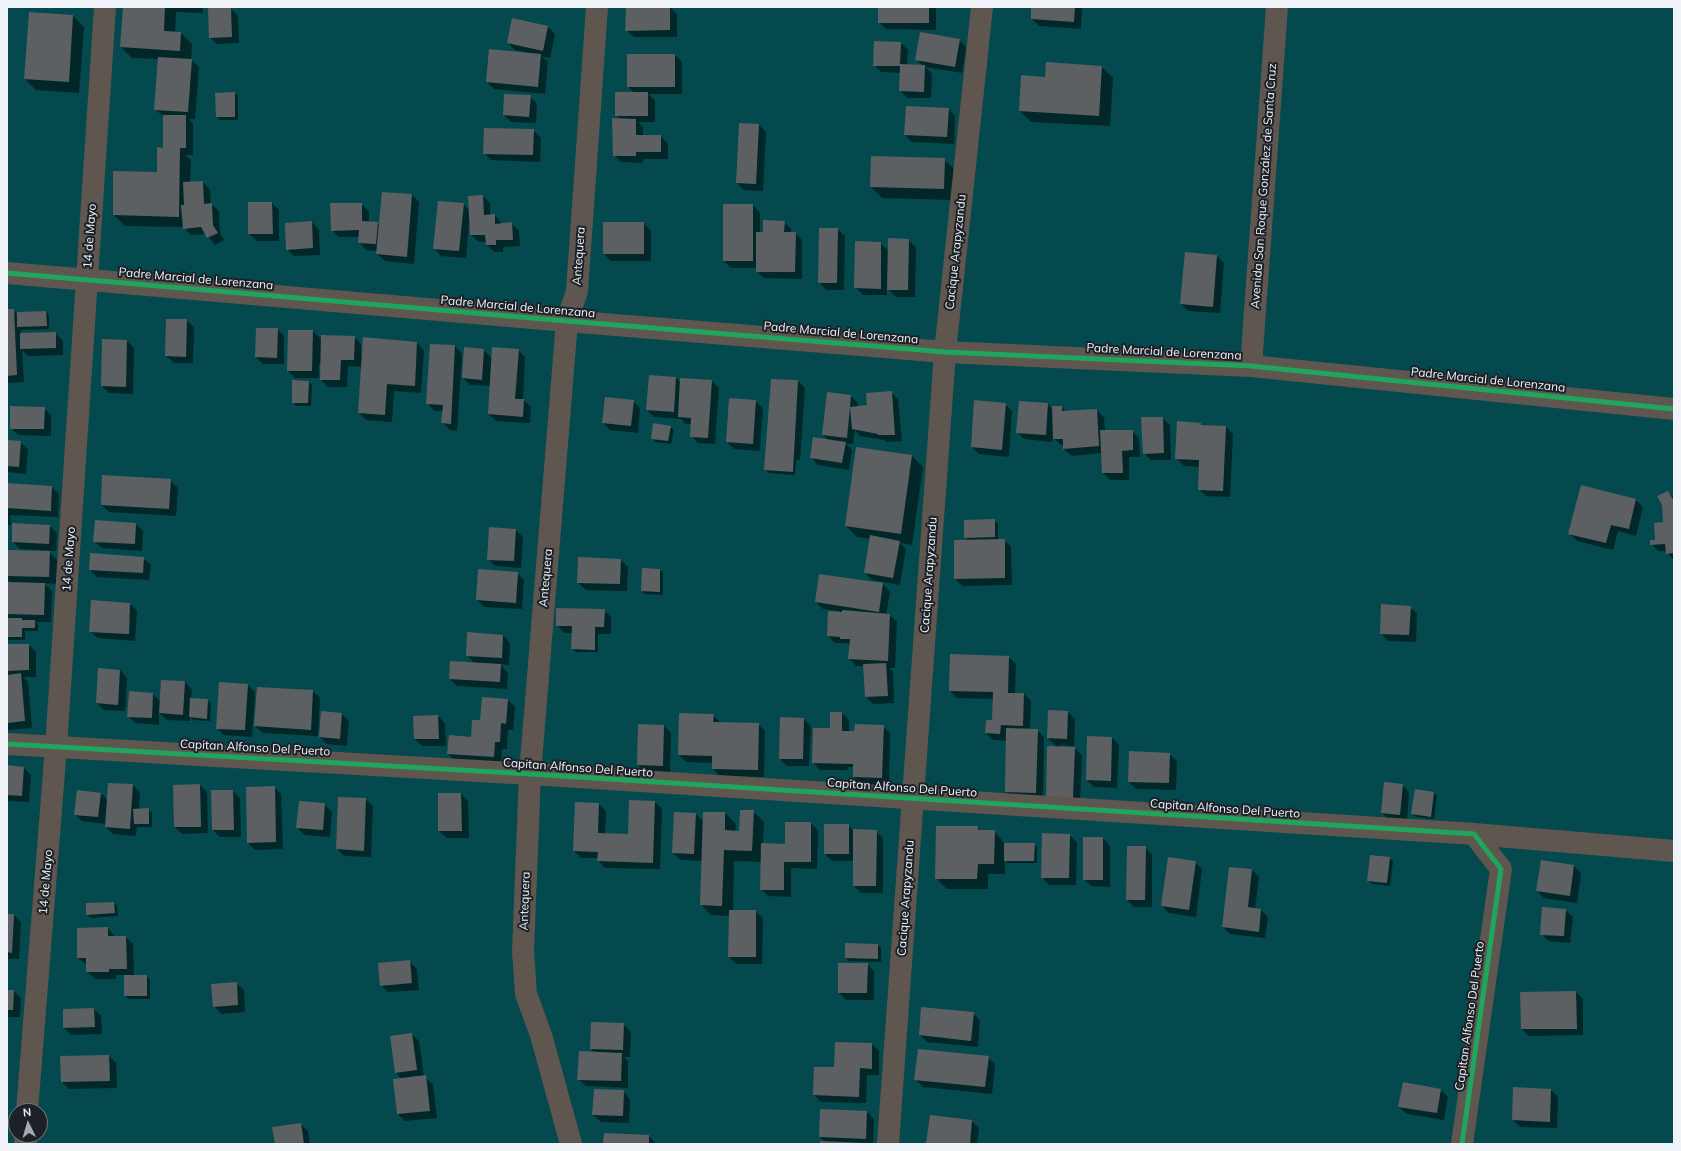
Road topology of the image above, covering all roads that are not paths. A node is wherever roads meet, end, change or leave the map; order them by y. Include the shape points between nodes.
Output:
1 (105, 7) edge
2 (597, 7) edge
3 (982, 7) edge
4 (1277, 7) edge
5 (7, 273) edge
6 (87, 279) junction
7 (567, 322) junction
8 (946, 352) junction
9 (1251, 366) junction
10 (1674, 409) edge
11 (7, 744) edge
12 (56, 747) junction
13 (530, 774) junction
14 (913, 799) junction
15 (1474, 834) junction
16 (1674, 851) edge
17 (29, 1103) edge
18 (571, 1144) edge
19 (888, 1144) edge
20 (1462, 1144) edge

1 - 6 street, 14 de Mayo
2 - 7 street, Antequera via 577,291
3 - 8 street, Cacique Arapyzandu
4 - 9 street, Avenida San Roque González de Santa Cruz
5 - 6 street, Padre Marcial de Lorenzana
6 - 7 street, Padre Marcial de Lorenzana
6 - 12 street, 14 de Mayo
7 - 8 street, Padre Marcial de Lorenzana
7 - 13 street, Antequera
8 - 9 street, Padre Marcial de Lorenzana
8 - 14 street, Cacique Arapyzandu
9 - 10 street, Padre Marcial de Lorenzana
11 - 12 street, Capitan Alfonso Del Puerto
12 - 13 street, Capitan Alfonso Del Puerto
12 - 17 street, 14 de Mayo
13 - 14 street, Capitan Alfonso Del Puerto
13 - 18 street, Antequera via 523,951 526,994 541,1035
14 - 15 street, Capitan Alfonso Del Puerto
14 - 19 street, Cacique Arapyzandu
15 - 16 street
15 - 20 street, Capitan Alfonso Del Puerto via 1501,869

